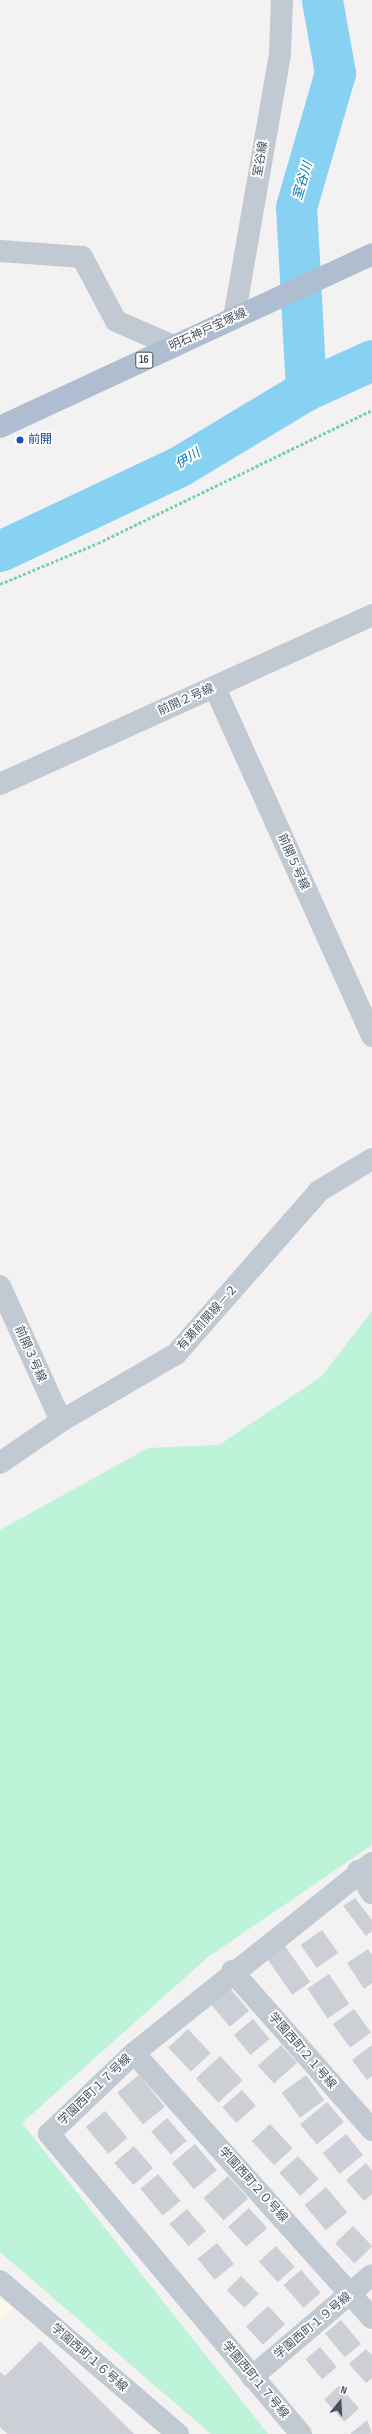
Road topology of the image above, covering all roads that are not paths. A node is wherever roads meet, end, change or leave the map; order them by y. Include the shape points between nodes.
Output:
1 (282, 0) edge
2 (0, 251) edge
3 (372, 254) edge
4 (234, 318) junction
5 (173, 346) junction
6 (0, 427) edge
7 (372, 615) edge
8 (215, 688) junction
9 (0, 784) edge
10 (372, 1036) edge
11 (372, 1159) edge
12 (0, 1286) edge
13 (61, 1421) junction
14 (0, 1463) edge
15 (365, 1867) edge
16 (372, 1893) edge
17 (232, 1971) junction
18 (134, 2053) junction
19 (372, 2130) edge
20 (372, 2275) edge
21 (0, 2281) edge
22 (352, 2294) junction
23 (372, 2318) edge
24 (252, 2377) junction
25 (178, 2434) edge
26 (301, 2434) edge

1 - 4 street, 室谷線 via 280,54
2 - 5 street via 82,257 116,321
3 - 4 main road, 明石神戸宝塚線 / 16
4 - 5 main road, 明石神戸宝塚線 / 16
5 - 6 main road, 明石神戸宝塚線 / 16
7 - 8 street, 前開２号線
8 - 9 street, 前開２号線
8 - 10 street, 前開５号線
11 - 13 street, 有瀬前開線－２ via 319,1191 176,1354
12 - 13 street, 前開３号線
13 - 14 street, 有瀬前開線－２
15 - 16 street
15 - 17 street, 学園西町１７号線
17 - 18 street, 学園西町１７号線
17 - 19 street, 学園西町２１号線
18 - 22 street, 学園西町２０号線
18 - 24 street, 学園西町１７号線 via 49,2134
20 - 22 street, 学園西町１９号線
21 - 25 street, 学園西町１６号線
22 - 23 street, 学園西町２０号線
22 - 24 street, 学園西町１９号線
24 - 26 street, 学園西町１７号線

